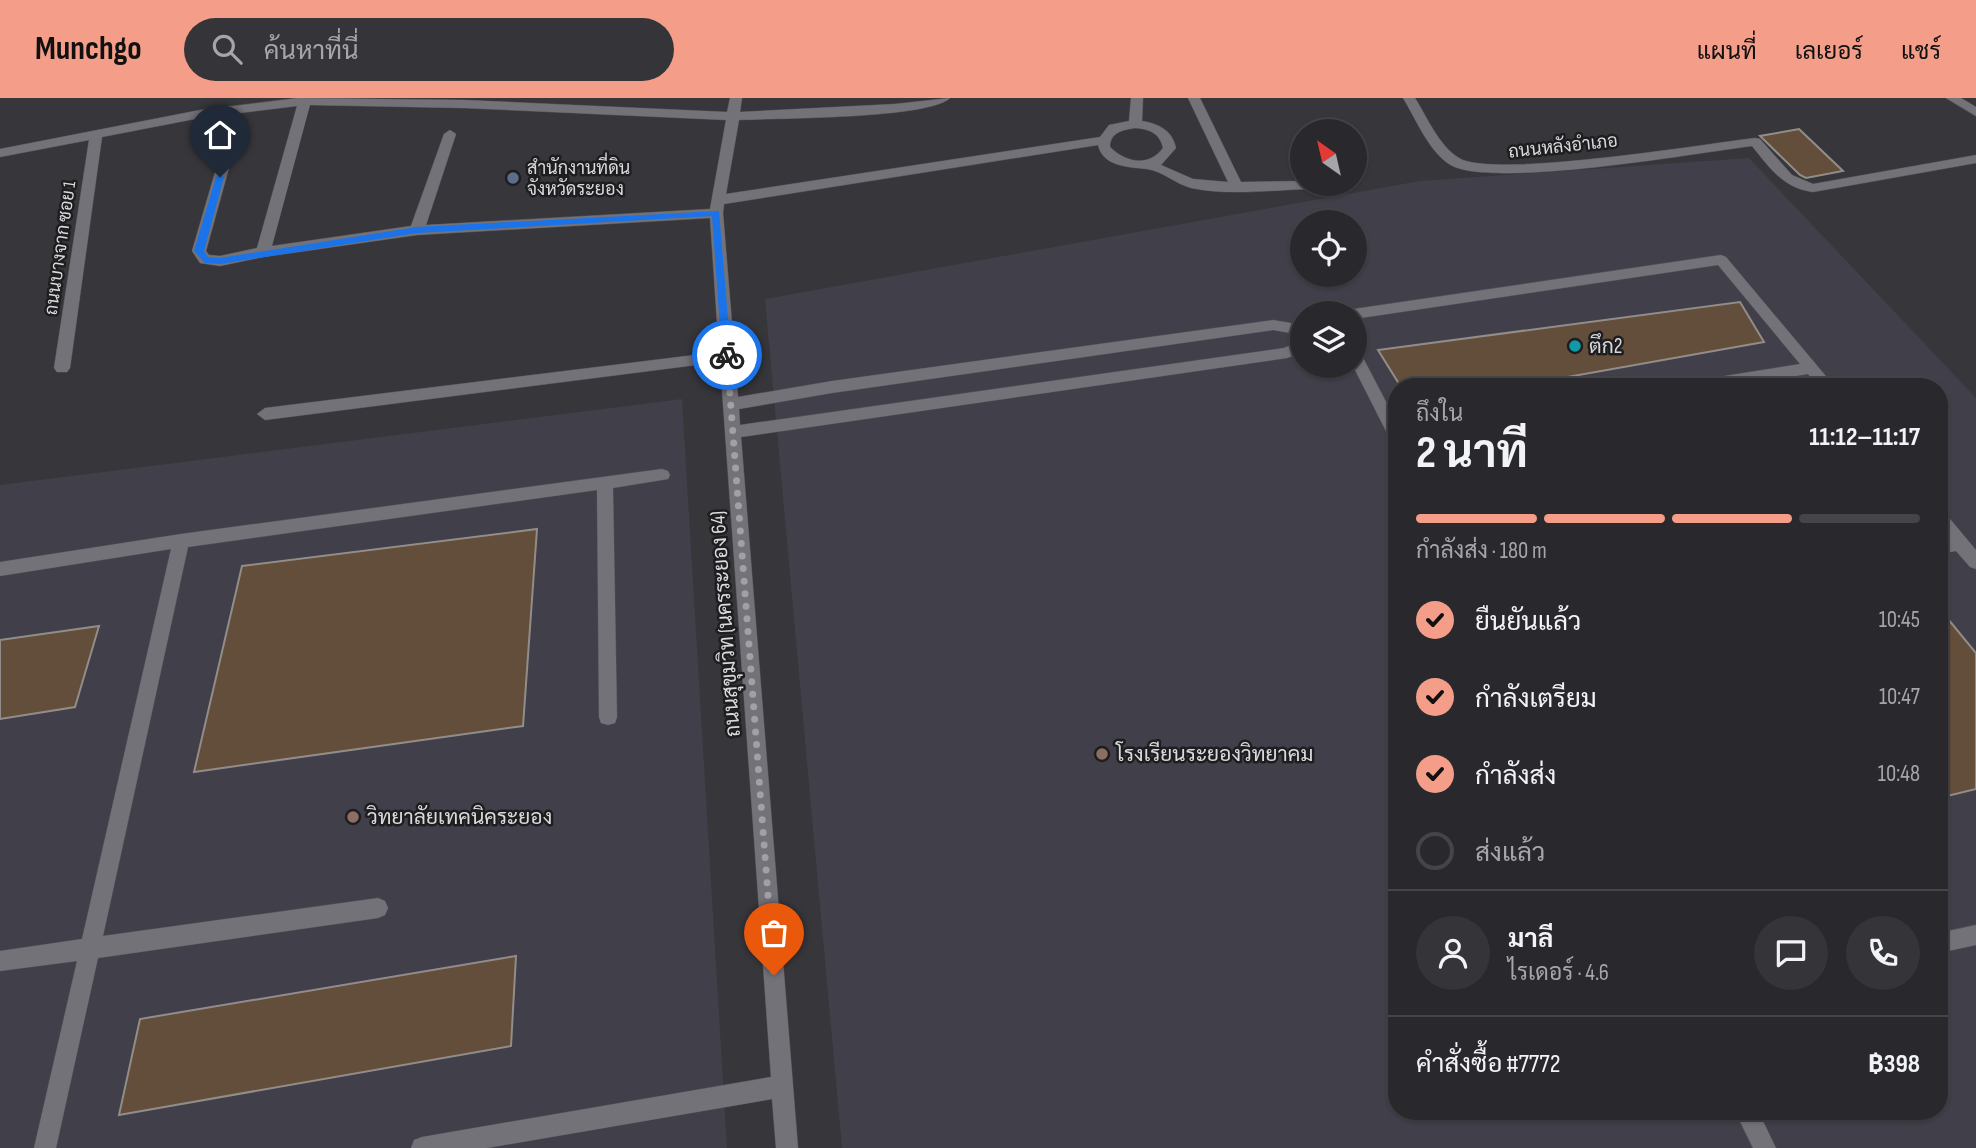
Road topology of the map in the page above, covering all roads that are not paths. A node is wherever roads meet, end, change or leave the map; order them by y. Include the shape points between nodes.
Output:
1 (736, 98) edge
2 (944, 98) edge
3 (1138, 98) edge
4 (1194, 98) edge
5 (1409, 98) edge
6 (1952, 98) edge
7 (304, 99) edge
8 (464, 101) edge
9 (1976, 112) edge
10 (734, 116) junction
11 (1135, 124) junction
12 (234, 128) dead end
13 (96, 134) junction
14 (450, 134) dead end
15 (1104, 141) junction
16 (0, 153) edge
17 (1976, 159) edge
18 (1150, 165) junction
19 (1236, 185) junction
20 (1290, 186) edge
21 (717, 207) junction
22 (417, 230) junction
23 (263, 252) junction
24 (1367, 310) edge
25 (1290, 328) edge
26 (1290, 352) edge
27 (727, 356) junction
28 (62, 368) dead end
29 (1812, 368) junction
30 (1366, 378) edge
31 (1749, 378) edge
32 (1820, 378) edge
33 (731, 404) junction
34 (265, 414) dead end
35 (1388, 420) edge
36 (733, 432) junction
37 (662, 475) dead end
38 (605, 483) junction
39 (1948, 529) edge
40 (181, 541) junction
41 (1960, 543) junction
42 (1948, 545) edge
43 (1976, 562) edge
44 (0, 569) edge
45 (608, 717) dead end
46 (378, 908) dead end
47 (1976, 935) edge
48 (1948, 941) edge
49 (91, 948) junction
50 (0, 961) edge
51 (782, 1086) junction
52 (1751, 1120) edge
53 (45, 1148) edge
54 (422, 1148) edge
55 (787, 1148) edge
56 (1765, 1148) edge

1 - 10 street, ถนนสุขุมวิท (นครระยอง 64)
2 - 10 street via 895,108
3 - 11 street
4 - 19 street
5 - 17 street, ถนนหลังอำเภอ via 1443,152 1475,169 1520,170 1755,142 1788,179 1804,188
6 - 9 street
7 - 8 street
7 - 13 street
7 - 23 street
8 - 10 street
10 - 21 street, ถนนสุขุมวิท (นครระยอง 64)
11 - 15 street via 1114,128
11 - 18 street via 1157,129 1170,141 1167,155
12 - 23 street via 199,251 205,260 220,261
13 - 16 street
13 - 28 street, ถนนบางจาก ซอย 1
14 - 22 street
15 - 18 street via 1104,148 1116,160
15 - 21 street
18 - 19 street via 1191,183
19 - 20 street
21 - 22 street
21 - 27 street, ถนนสุขุมวิท (นครระยอง 64)
22 - 23 street
24 - 29 street via 1721,260
25 - 33 street via 1273,325
26 - 36 street
27 - 33 street, ถนนสุขุมวิท (นครระยอง 64)
27 - 34 street
29 - 31 street
29 - 32 street
30 - 35 street
33 - 36 street, ถนนสุขุมวิท (นครระยอง 64)
36 - 51 street, ถนนสุขุมวิท (นครระยอง 64)
37 - 38 street
38 - 40 street
38 - 45 street
39 - 41 street
40 - 44 street
40 - 49 street
41 - 42 street
41 - 43 street
46 - 49 street
47 - 48 street
49 - 50 street
49 - 53 street
51 - 54 street
51 - 55 street, ถนนสุขุมวิท (นครระยอง 64)
52 - 56 street

